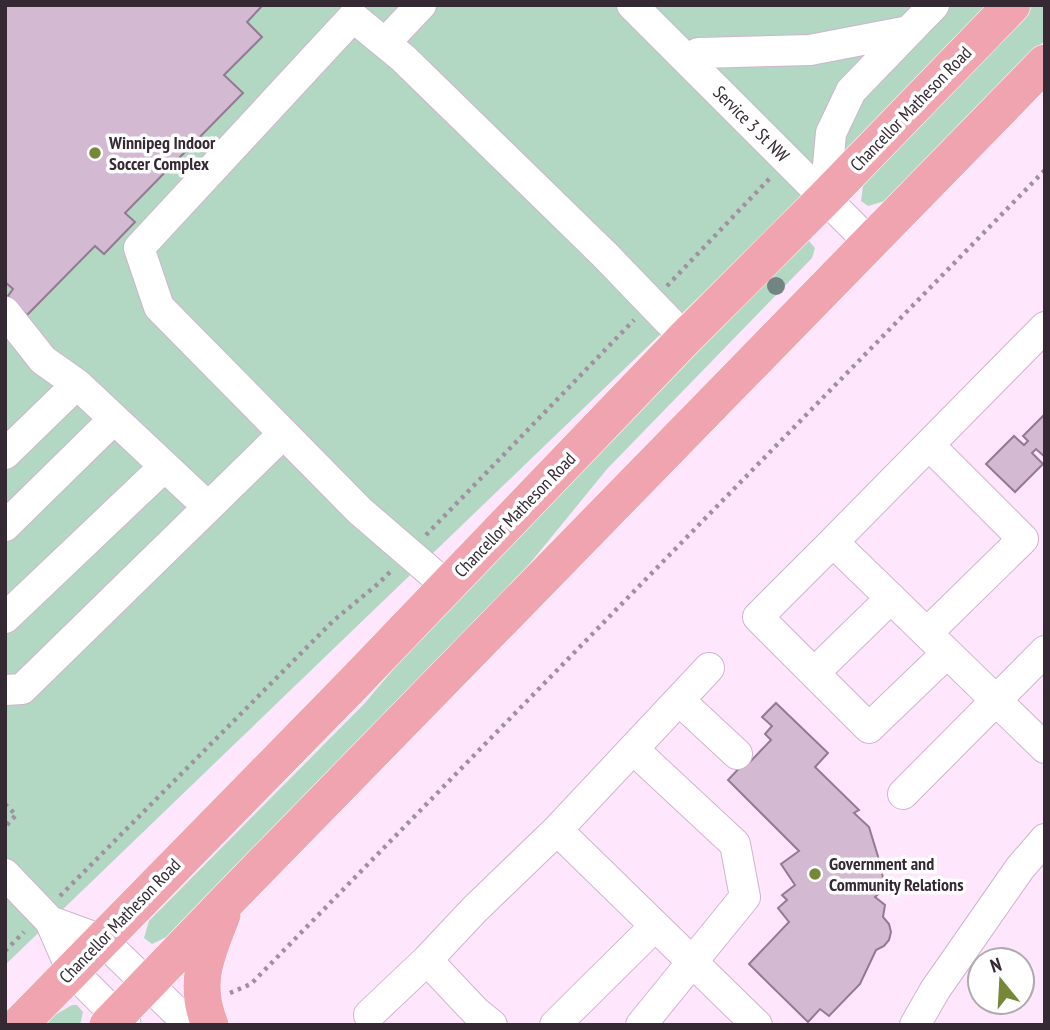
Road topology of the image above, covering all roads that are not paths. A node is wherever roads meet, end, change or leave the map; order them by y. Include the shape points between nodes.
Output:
1 (421, 5) edge
2 (934, 5) edge
3 (1012, 5) edge
4 (635, 6) edge
5 (909, 31) junction
6 (385, 43) junction
7 (688, 61) junction
8 (1045, 63) edge
9 (825, 198) junction
10 (869, 242) junction
11 (5, 312) edge
12 (1045, 327) edge
13 (685, 338) junction
14 (77, 384) junction
15 (114, 419) junction
16 (284, 434) junction
17 (929, 445) junction
18 (5, 454) edge
19 (164, 467) junction
20 (208, 507) junction
21 (5, 526) edge
22 (834, 542) junction
23 (447, 586) junction
24 (891, 598) junction
25 (5, 618) edge
26 (937, 643) junction
27 (1045, 651) edge
28 (709, 668) dead end
29 (814, 673) junction
30 (5, 690) edge
31 (680, 701) junction
32 (997, 701) junction
33 (1045, 748) edge
34 (633, 749) junction
35 (737, 754) dead end
36 (903, 794) dead end
37 (557, 830) junction
38 (1045, 839) edge
39 (5, 874) edge
40 (228, 900) junction
41 (50, 921) junction
42 (655, 926) junction
43 (102, 940) junction
44 (427, 960) junction
45 (691, 961) junction
46 (72, 971) junction
47 (148, 984) junction
48 (369, 1014) dead end
49 (477, 1020) edge
50 (117, 1022) edge
51 (19, 1025) edge
52 (190, 1025) edge
53 (210, 1025) edge
54 (555, 1025) edge
55 (641, 1025) edge
56 (757, 1025) edge
57 (915, 1025) edge

1 - 6 street
2 - 5 street
3 - 9 main road, Chancellor Matheson Road
4 - 7 street, Service 3 St NW
5 - 7 street via 810,50 698,53
5 - 9 street via 851,91 831,133
6 - 13 street
6 - 16 street via 353,17 139,248 159,307
7 - 9 street, Service 3 St NW
8 - 10 main road
9 - 10 street, Service 3 St NW
9 - 13 main road, Chancellor Matheson Road
10 - 40 main road
11 - 14 street via 43,360
12 - 17 street
13 - 23 main road, Chancellor Matheson Road
14 - 15 street
14 - 18 street
15 - 19 street
15 - 21 street
16 - 20 street
16 - 23 street via 360,511
17 - 22 street
17 - 26 street via 1023,539
19 - 20 street
19 - 25 street
20 - 30 street via 22,689
22 - 24 street
22 - 29 street via 758,617
23 - 43 main road, Chancellor Matheson Road
24 - 26 street
24 - 29 street
26 - 29 street via 869,727
26 - 32 street
27 - 32 street
28 - 31 street
31 - 34 street
31 - 35 street
32 - 33 street
32 - 36 street
34 - 37 street
34 - 45 street via 735,844 746,897
37 - 42 street
37 - 44 street
38 - 57 street via 1020,868
39 - 41 street
40 - 47 main road
40 - 53 main road via 204,960 201,989
41 - 43 street
41 - 46 street
42 - 45 street
42 - 54 street
43 - 46 main road, Chancellor Matheson Road
43 - 47 street
44 - 48 street
44 - 49 street
45 - 55 street
45 - 56 street
46 - 50 street
46 - 51 main road, Chancellor Matheson Road
47 - 50 main road
47 - 52 street

